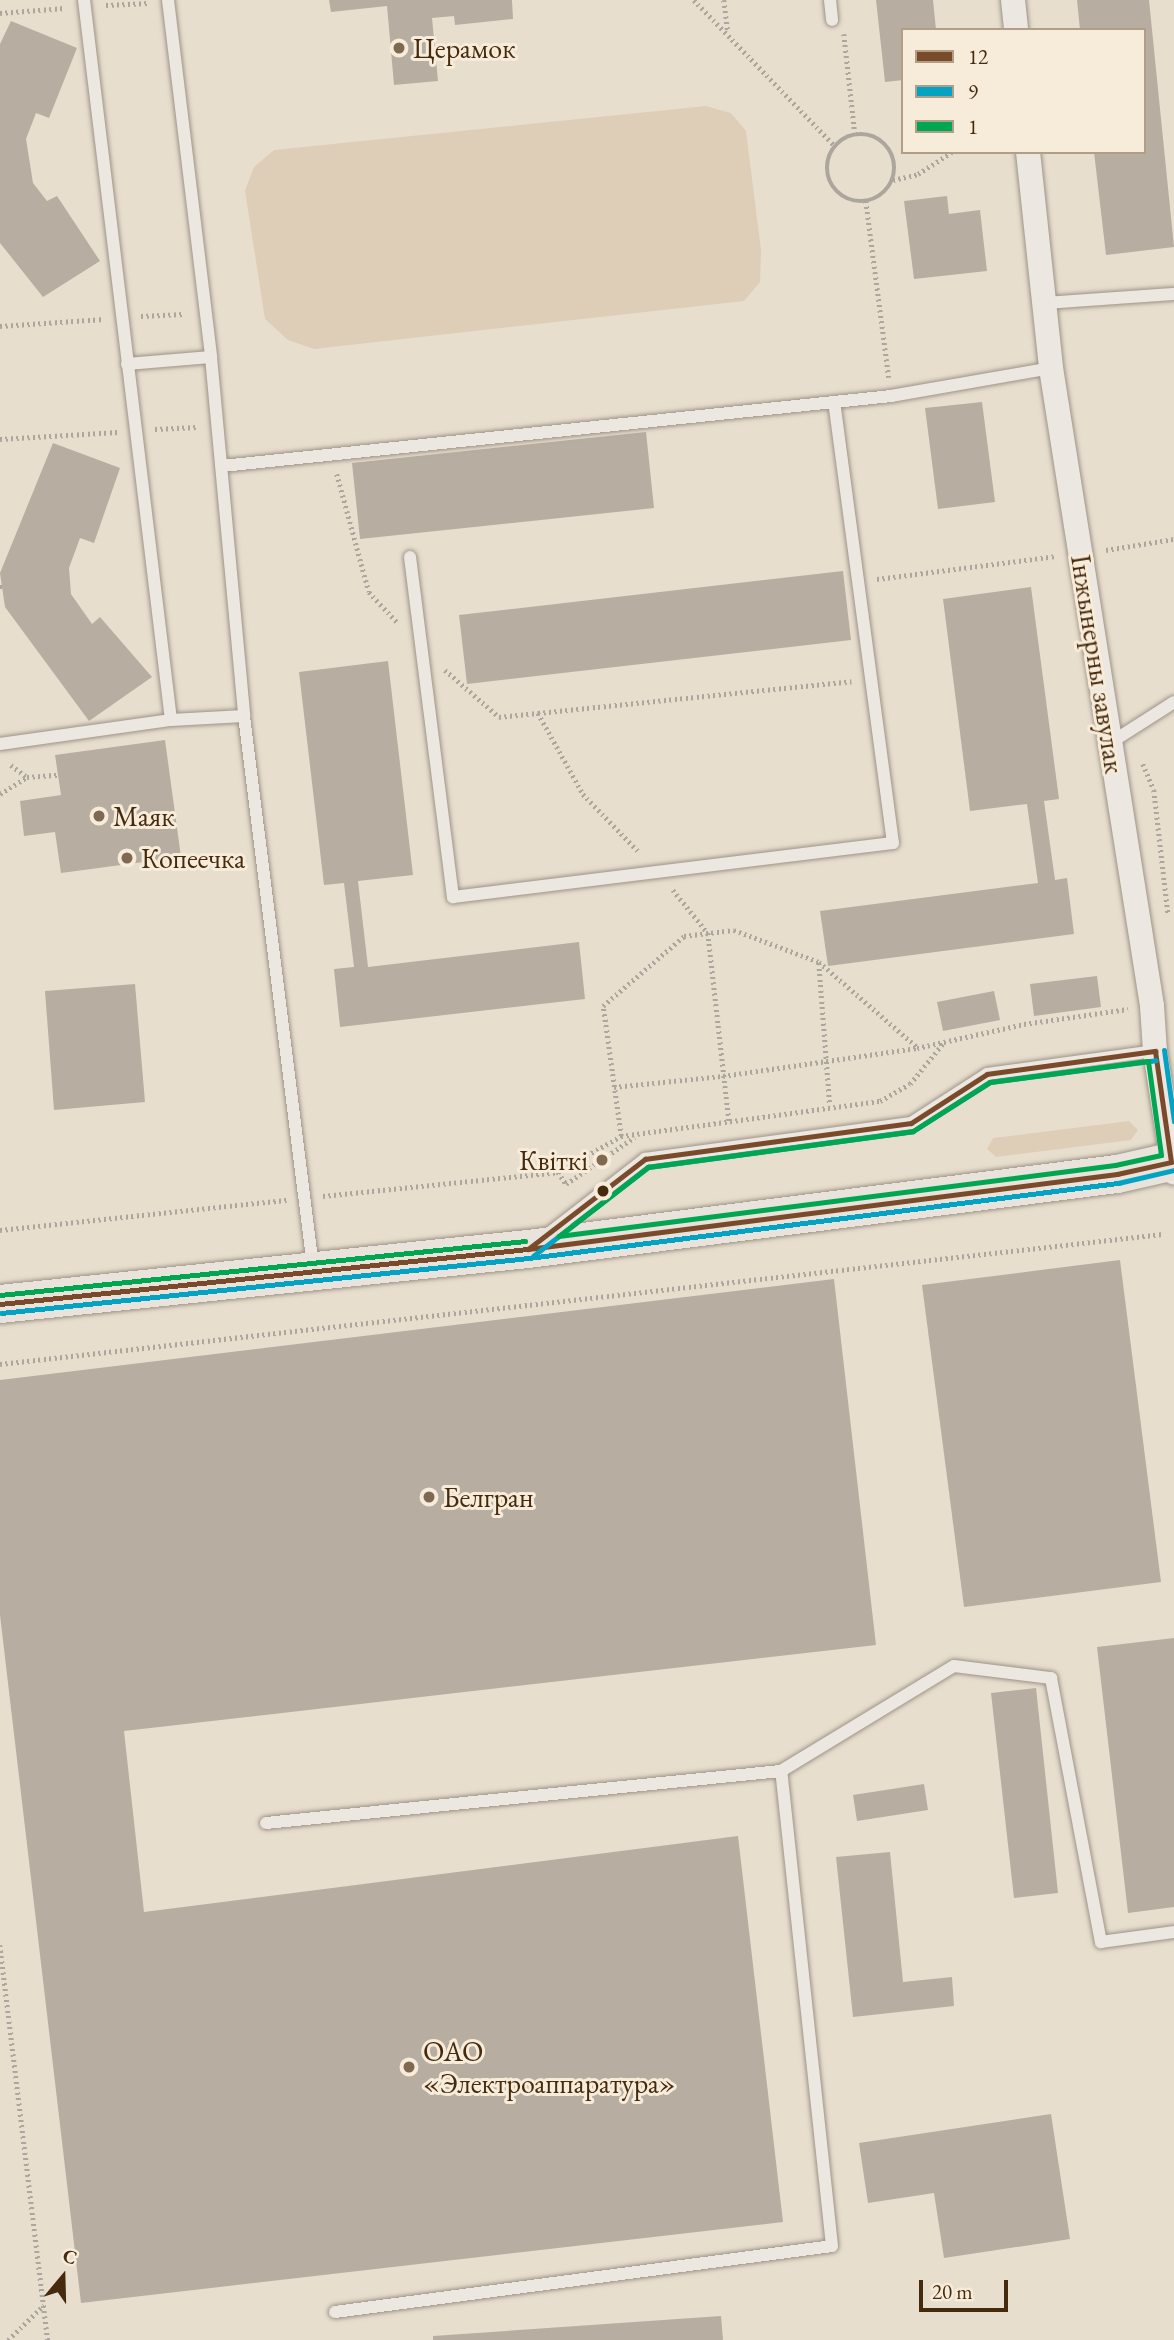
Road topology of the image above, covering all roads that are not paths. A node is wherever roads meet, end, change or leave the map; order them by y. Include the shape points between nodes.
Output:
1 (830, 0) edge
2 (1013, 0) edge
3 (168, 1) edge
4 (84, 3) edge
5 (838, 24) road end
6 (1016, 28) edge
7 (1028, 154) edge
8 (1174, 294) edge
9 (1044, 303) junction
10 (211, 357) junction
11 (127, 364) junction
12 (1051, 368) junction
13 (834, 402) junction
14 (222, 466) junction
15 (410, 556) dead end
16 (1174, 702) edge
17 (244, 716) junction
18 (171, 720) junction
19 (1110, 743) junction
20 (0, 744) edge
21 (1154, 1051) junction
22 (1173, 1166) edge
23 (528, 1249) junction
24 (313, 1270) junction
25 (0, 1304) edge
26 (781, 1771) junction
27 (266, 1823) dead end
28 (1174, 1932) edge
29 (335, 2312) dead end

1 - 5 lane
2 - 6 street
3 - 10 lane
4 - 11 lane
7 - 9 street, Інжынерны завулак
8 - 9 lane
9 - 12 street, Інжынерны завулак
10 - 11 lane
10 - 14 lane
11 - 18 lane
12 - 13 lane
12 - 19 street, Інжынерны завулак
13 - 14 lane
13 - 15 lane via 893,843 453,897
14 - 17 lane
16 - 19 lane
17 - 18 lane
17 - 24 lane
18 - 20 lane
19 - 21 street, Інжынерны завулак via 1152,1006
21 - 22 street, Інжынерны завулак
21 - 23 lane via 987,1074 911,1123 645,1158
22 - 23 main road
23 - 24 main road
24 - 25 main road
26 - 27 lane
26 - 28 lane via 954,1666 1051,1678 1101,1942
26 - 29 lane via 832,2246

